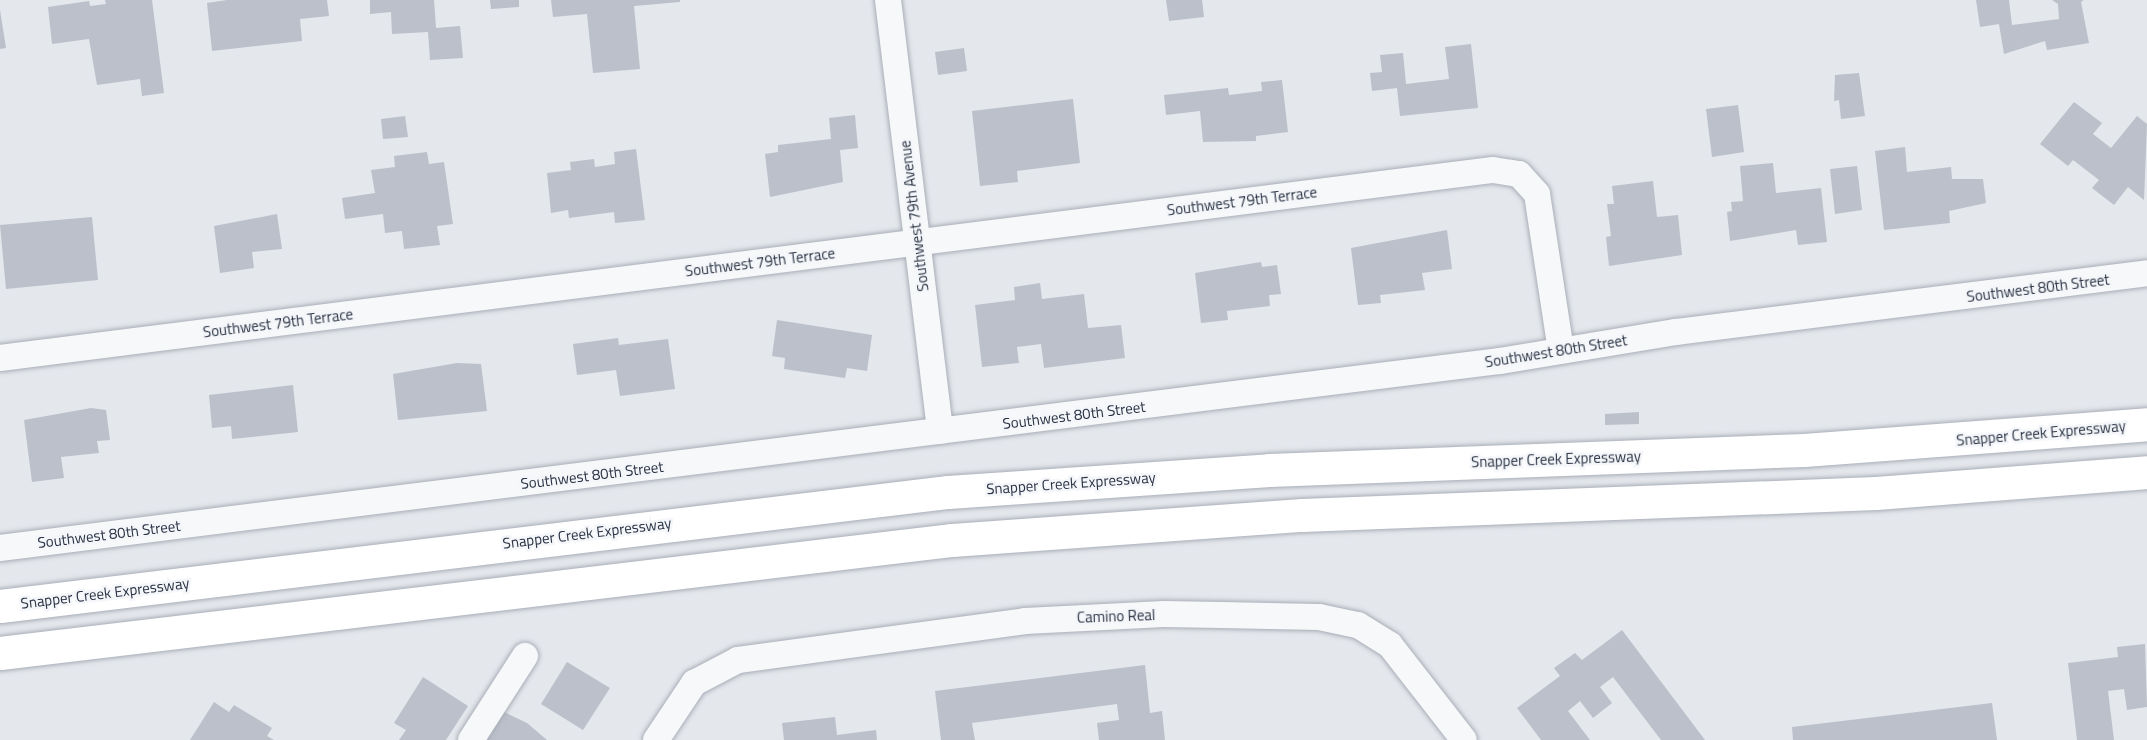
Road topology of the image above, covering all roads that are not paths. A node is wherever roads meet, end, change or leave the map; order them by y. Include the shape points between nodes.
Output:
1 (888, 0) edge
2 (918, 242) junction
3 (2147, 273) edge
4 (1561, 350) junction
5 (0, 358) edge
6 (2147, 424) edge
7 (940, 432) junction
8 (2147, 472) edge
9 (0, 548) edge
10 (0, 606) edge
11 (0, 653) edge
12 (525, 656) dead end
13 (471, 740) edge
14 (656, 740) edge
15 (1464, 740) edge

1 - 2 street, Southwest 79th Avenue
2 - 4 street, Southwest 79th Terrace via 1484,170 1520,174 1535,188 1542,208
2 - 5 street, Southwest 79th Terrace
2 - 7 street, Southwest 79th Avenue
3 - 4 street, Southwest 80th Street
4 - 7 street, Southwest 80th Street
6 - 10 highway, Snapper Creek Expressway via 1815,449 1269,470 948,492
7 - 9 street, Southwest 80th Street
8 - 11 highway via 1805,497 1302,515 952,540
12 - 13 street
14 - 15 street, Camino Real via 686,691 720,667 758,655 1077,616 1319,617 1358,625 1390,645

